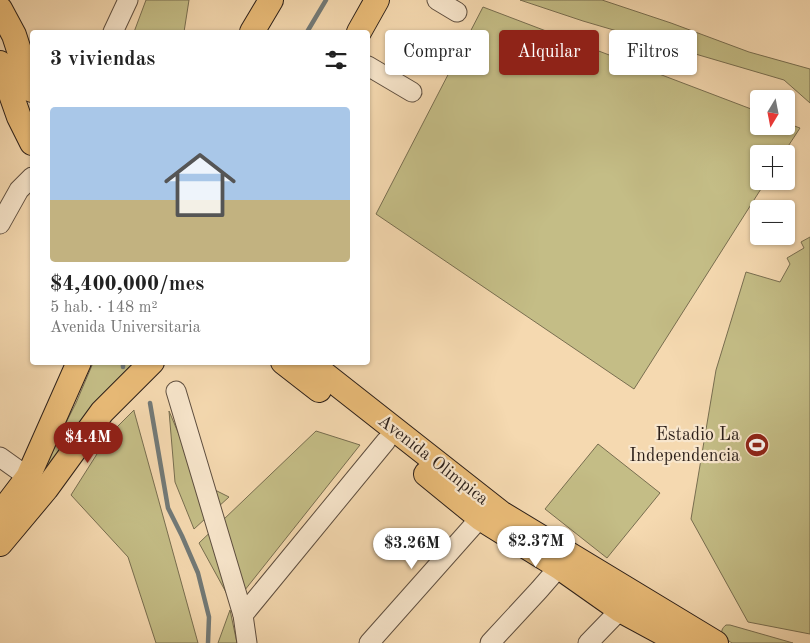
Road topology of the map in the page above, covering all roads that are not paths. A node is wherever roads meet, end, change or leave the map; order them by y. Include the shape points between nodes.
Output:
1 (128, 0) edge
2 (271, 0) edge
3 (377, 0) edge
4 (437, 0) edge
5 (0, 8) edge
6 (457, 12) dead end
7 (114, 30) edge
8 (253, 30) edge
9 (360, 30) edge
10 (0, 63) edge
11 (370, 67) edge
12 (30, 84) edge
13 (412, 92) dead end
14 (30, 140) edge
15 (30, 179) edge
16 (2, 217) edge
17 (78, 365) edge
18 (149, 365) edge
19 (287, 365) edge
20 (313, 365) edge
21 (176, 391) dead end
22 (386, 442) junction
23 (0, 457) edge
24 (28, 477) junction
25 (0, 514) edge
26 (480, 518) junction
27 (0, 544) edge
28 (559, 568) junction
29 (620, 610) junction
30 (243, 615) junction
31 (248, 643) edge
32 (369, 643) edge
33 (490, 643) edge
34 (588, 643) edge
35 (681, 643) edge
36 (716, 643) edge

1 - 7 street
2 - 8 main road
3 - 9 main road
4 - 6 street
5 - 12 main road via 14,35
10 - 14 main road
11 - 13 street
15 - 16 street
17 - 24 main road
18 - 27 main road via 102,412 46,489
19 - 22 main road, Avenida Olimpica
20 - 36 main road, Avenida Olimpica via 501,512
21 - 30 street
22 - 26 main road, Avenida Olimpica
22 - 30 street
23 - 24 street
24 - 25 main road
26 - 28 main road, Avenida Olimpica
26 - 32 street
28 - 29 main road, Avenida Olimpica
28 - 33 street
29 - 34 street
29 - 35 main road, Avenida Olimpica
30 - 31 street

